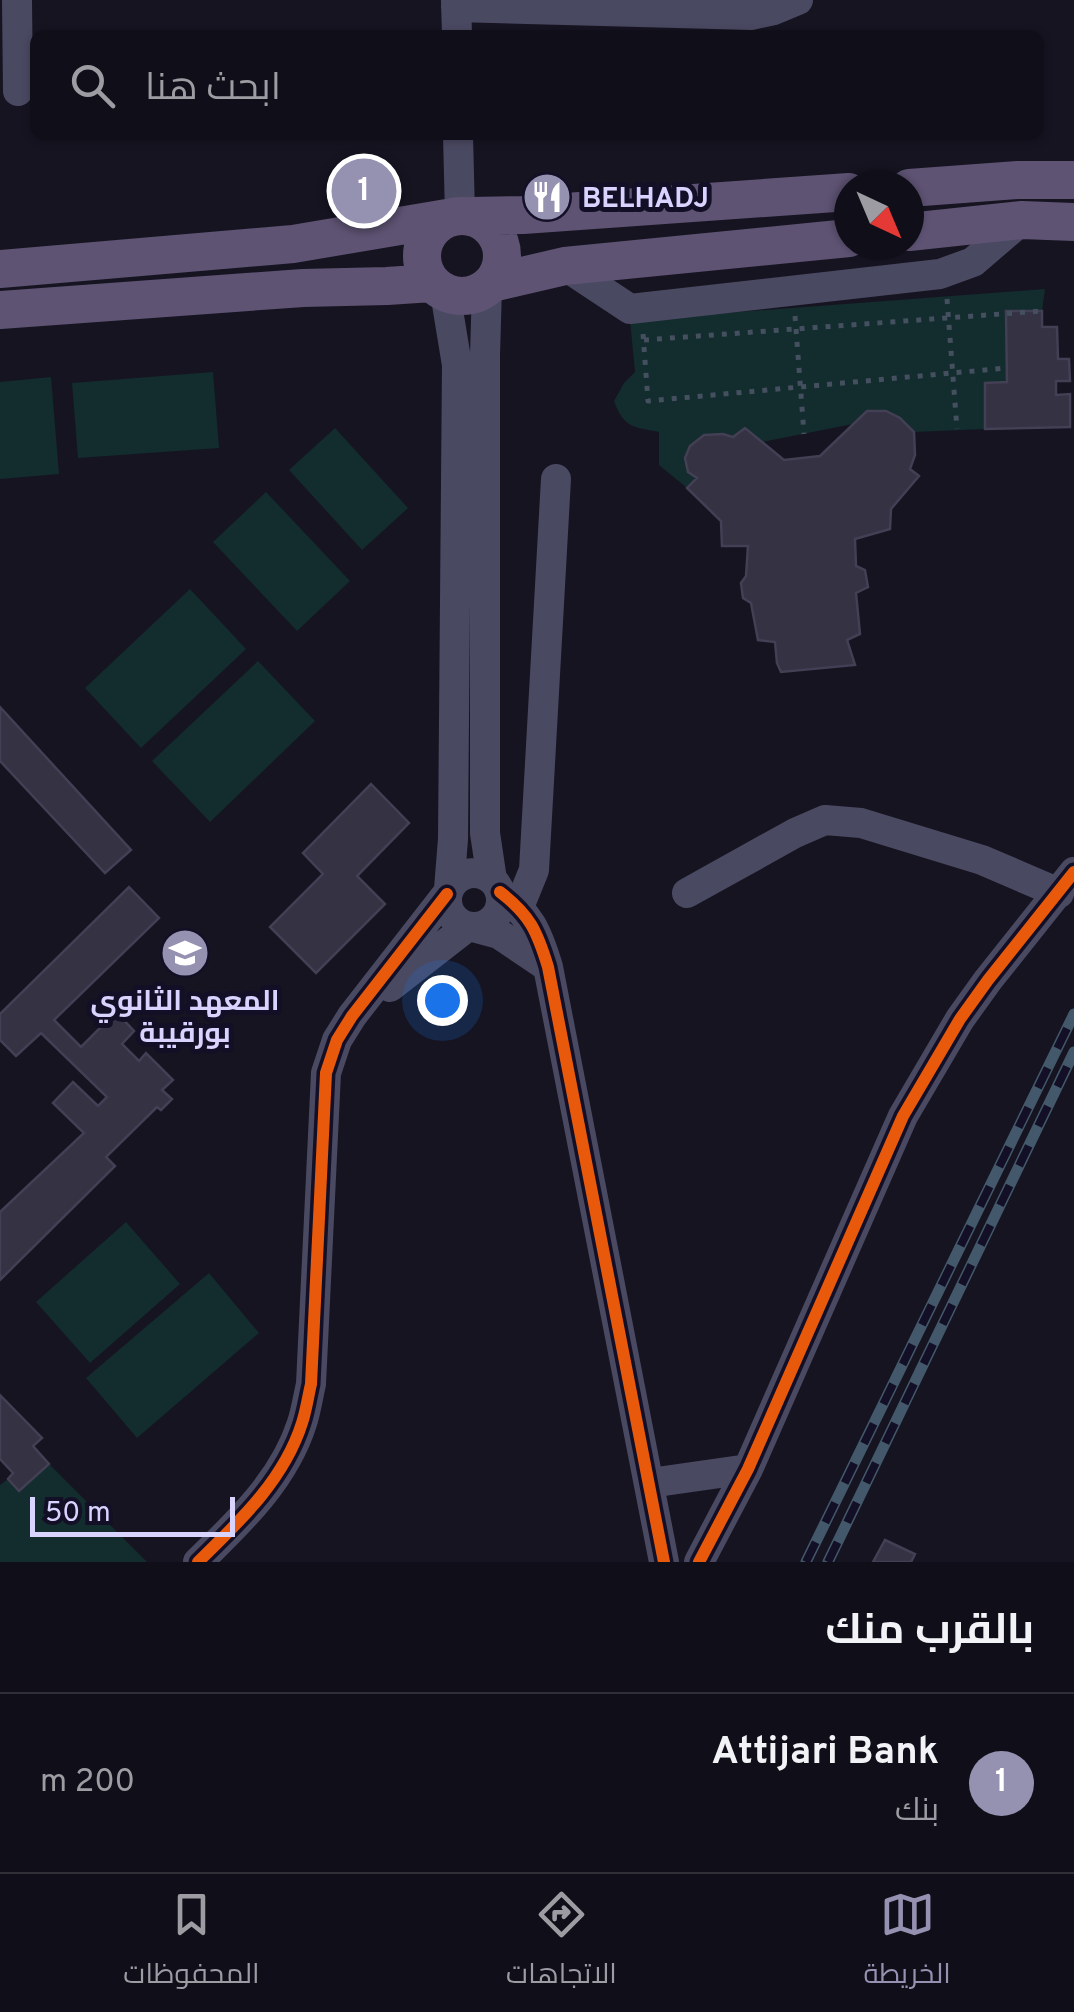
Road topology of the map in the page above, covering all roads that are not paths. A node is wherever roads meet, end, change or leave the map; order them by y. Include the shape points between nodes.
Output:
1 (17, 0) edge
2 (798, 0) edge
3 (456, 14) edge
4 (18, 92) edge
5 (458, 140) edge
6 (1074, 180) edge
7 (924, 187) edge
8 (834, 193) edge
9 (459, 217) junction
10 (1022, 220) junction
11 (1074, 222) edge
12 (924, 230) edge
13 (834, 239) edge
14 (565, 266) junction
15 (0, 269) edge
16 (489, 285) junction
17 (438, 287) junction
18 (0, 310) edge
19 (556, 480) dead end
20 (1067, 882) edge
21 (448, 892) junction
22 (503, 893) junction
23 (686, 894) dead end
24 (470, 927) junction
25 (548, 967) junction
26 (352, 1016) junction
27 (748, 1469) junction
28 (650, 1483) junction
29 (198, 1562) edge
30 (664, 1562) edge
31 (698, 1562) edge

1 - 4 street
2 - 3 street via 751,15
5 - 9 street
6 - 7 main road
8 - 9 main road
9 - 15 main road via 293,244
9 - 16 main road via 483,220 499,238 499,273
9 - 17 main road via 436,225 423,246 425,272
10 - 11 main road
10 - 12 main road
10 - 14 street via 972,262 940,274 630,309
13 - 14 main road
14 - 16 main road
16 - 17 main road via 468,296
16 - 22 street via 485,834
17 - 18 main road via 303,288
17 - 21 street via 457,365
19 - 22 street via 534,870
20 - 23 street via 862,822 825,820
20 - 27 street via 969,1006 903,1116
21 - 22 street via 454,882 476,874
21 - 24 street via 448,911
21 - 26 street
22 - 24 street via 495,916
22 - 25 street via 539,936
24 - 25 street via 499,934
24 - 26 street
25 - 28 street
26 - 29 street via 326,1073 311,1384 302,1425 269,1486
27 - 28 street
27 - 31 street
28 - 30 street

